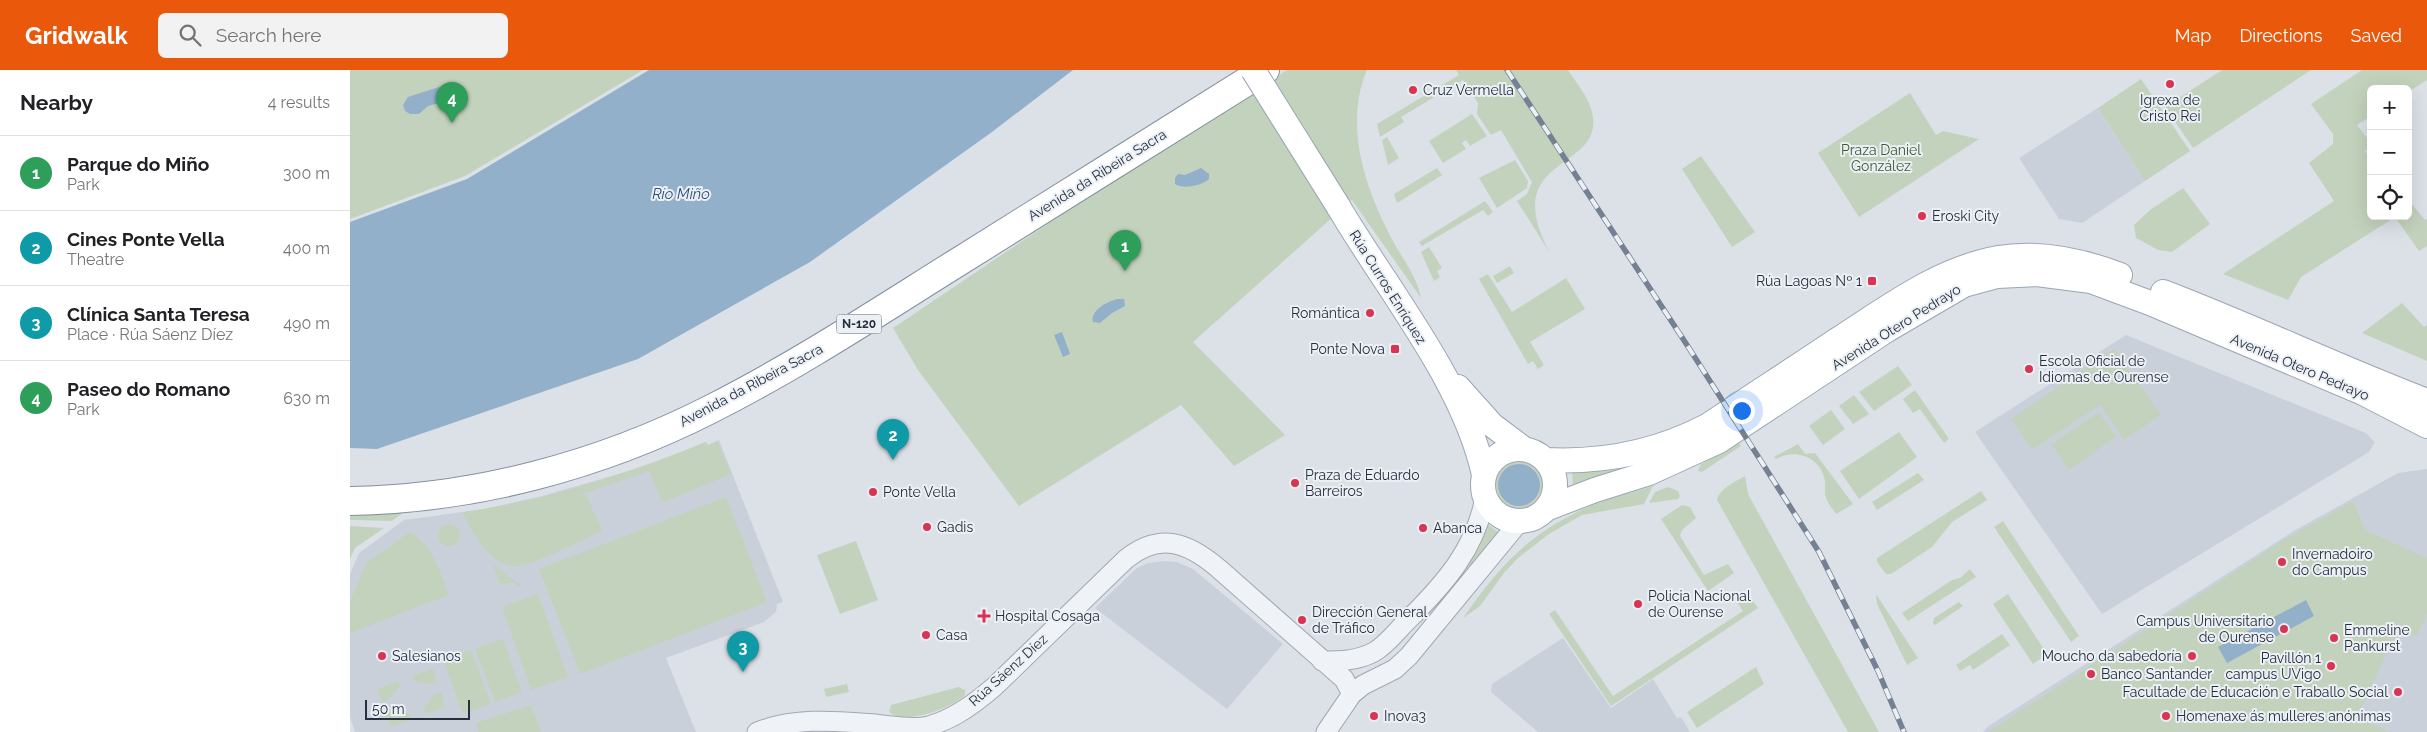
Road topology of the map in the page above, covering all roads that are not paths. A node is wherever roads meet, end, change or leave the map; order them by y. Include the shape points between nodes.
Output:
1 (1253, 70) edge
2 (1265, 70) edge
3 (1439, 366) junction
4 (2427, 401) edge
5 (2427, 426) edge
6 (1524, 448) junction
7 (1545, 460) junction
8 (1484, 486) junction
9 (350, 501) edge
10 (1548, 508) junction
11 (1520, 521) junction
12 (1322, 661) junction
13 (1352, 694) junction
14 (758, 732) edge
15 (1326, 732) edge

1 - 3 main road, Rúa Curros Enríquez, bridge
2 - 9 highway, Avenida da Ribeira Sacra / N-120 via 824,346 712,408 645,439 526,478 417,496
3 - 6 main road, Rúa Curros Enríquez via 1492,425
3 - 8 main road, Rúa Curros Enríquez via 1475,442
4 - 7 main road, Avenida Otero Pedrayo via 2234,319 2089,263 2040,256 2012,257 1971,265 1924,285 1707,426 1680,440 1645,452 1607,459
5 - 10 main road, Avenida Otero Pedrayo via 2363,393 2091,281 2038,274 1997,276 1964,285 1887,330 1719,441 1649,473
6 - 7 main road
6 - 8 main road via 1499,454
7 - 10 main road via 1554,476 1555,486
8 - 11 main road via 1496,513 1510,521
8 - 12 street via 1482,512 1467,551 1430,600 1374,652 1352,660
10 - 11 main road via 1538,516
11 - 13 street via 1409,656 1395,669
12 - 13 street, Rúa Sáenz Díez via 1344,679
12 - 14 street, Rúa Sáenz Díez via 1208,560 1171,542 1144,547 1126,559 972,706 928,726 806,721 778,724
13 - 15 street

